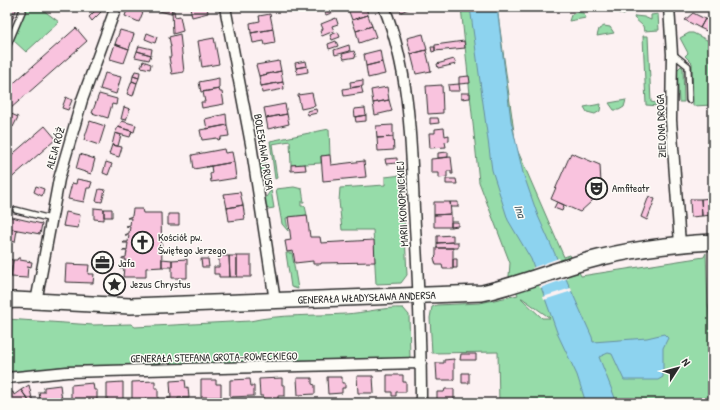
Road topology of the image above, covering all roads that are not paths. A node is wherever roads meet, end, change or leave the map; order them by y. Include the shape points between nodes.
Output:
1 (24, 7) edge
2 (116, 7) edge
3 (225, 7) edge
4 (384, 7) edge
5 (669, 7) edge
6 (7, 47) edge
7 (672, 54) junction
8 (689, 100) dead end
9 (16, 210) dead end
10 (51, 218) junction
11 (713, 242) edge
12 (680, 244) junction
13 (419, 296) junction
14 (10, 300) edge
15 (275, 301) junction
16 (36, 302) junction
17 (421, 363) junction
18 (7, 378) edge
19 (421, 403) edge

1 - 6 lane
2 - 10 street, ALEJA RÓŻ via 82,100 59,179
3 - 15 street, BOLESŁAWA PRUSA via 251,144
4 - 13 street, MARII KONOPNICKIEJ via 402,65 409,111
5 - 7 street, ZIELONA DROGA
7 - 8 lane via 688,66
7 - 12 street, ZIELONA DROGA via 671,120
9 - 10 lane
10 - 16 street, ALEJA RÓŻ
11 - 12 street, GENERAŁA WŁADYSŁAWA ANDERSA
12 - 13 street, GENERAŁA WŁADYSŁAWA ANDERSA via 608,256 482,293
13 - 15 street, GENERAŁA WŁADYSŁAWA ANDERSA
13 - 17 street, MARII KONOPNICKIEJ
14 - 16 street, GENERAŁA WŁADYSŁAWA ANDERSA
15 - 16 street, GENERAŁA WŁADYSŁAWA ANDERSA via 130,306
17 - 18 street, GENERAŁA STEFANA GROTA-ROWECKIEGO via 68,372
17 - 19 street, MARII KONOPNICKIEJ

